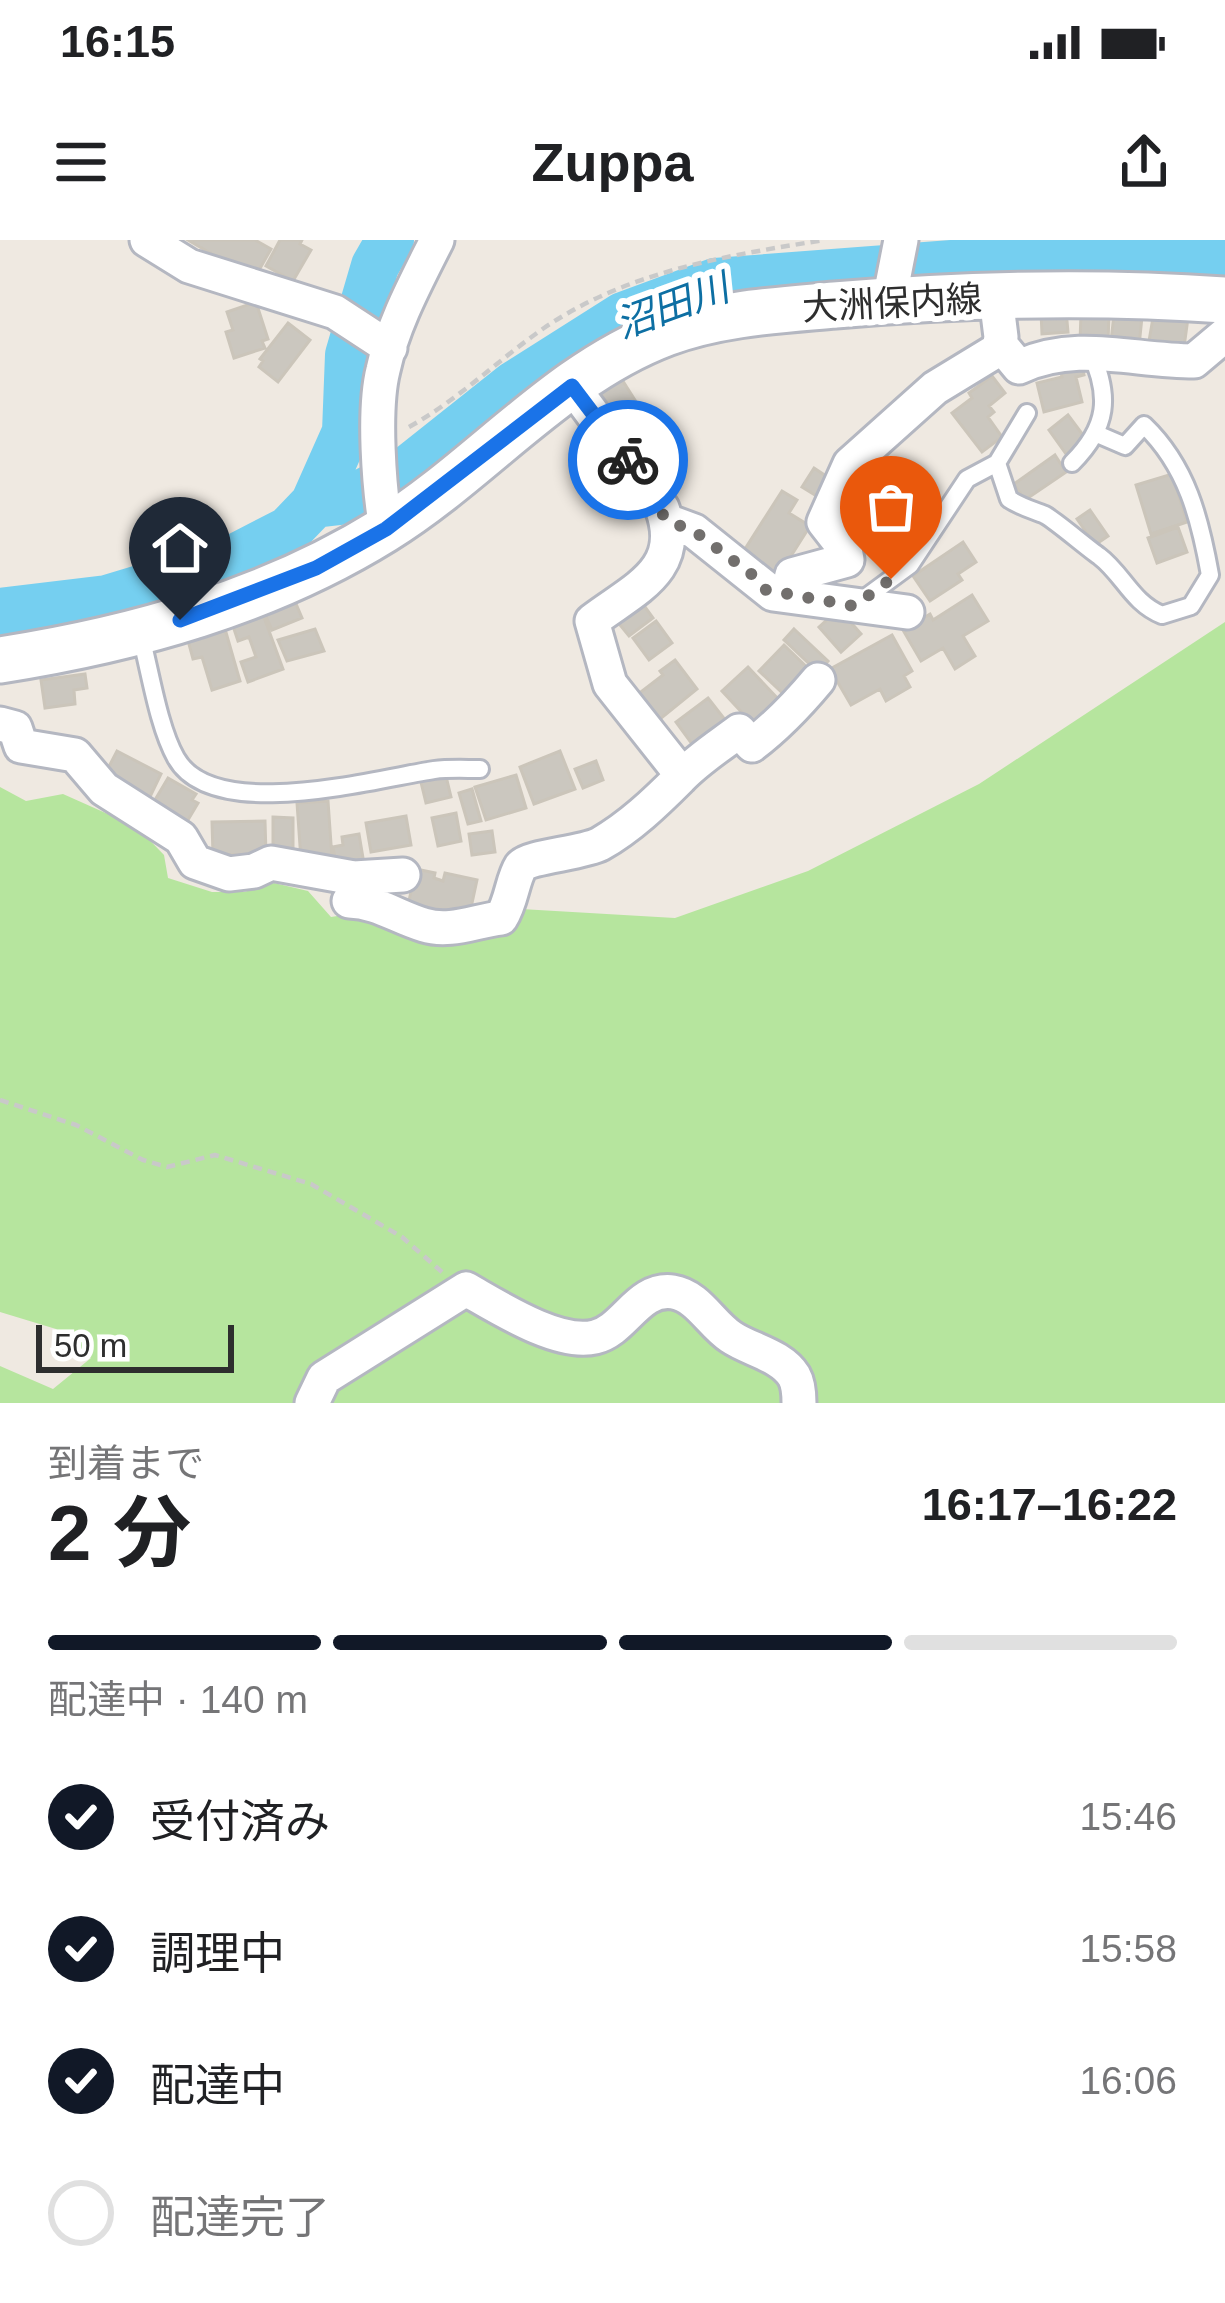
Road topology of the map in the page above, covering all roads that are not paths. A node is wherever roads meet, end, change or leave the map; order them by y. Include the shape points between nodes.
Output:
1 (147, 240) edge
2 (437, 240) edge
3 (901, 240) edge
4 (891, 293) junction
5 (996, 297) junction
6 (1225, 300) edge
7 (1225, 335) edge
8 (1000, 344) junction
9 (390, 348) junction
10 (1090, 350) junction
11 (572, 386) junction
12 (1027, 413) dead end
13 (1097, 434) junction
14 (998, 463) junction
15 (1072, 463) dead end
16 (385, 521) junction
17 (667, 521) junction
18 (787, 595) junction
19 (854, 606) junction
20 (907, 612) dead end
21 (140, 633) junction
22 (0, 660) edge
23 (818, 680) dead end
24 (0, 724) edge
25 (480, 769) dead end
26 (682, 775) junction
27 (403, 874) dead end
28 (349, 901) dead end
29 (312, 1403) edge
30 (799, 1403) edge

1 - 9 street via 189,266 335,312
2 - 9 street
3 - 4 street
4 - 5 main road, 大洲保内線
4 - 11 main road, 大洲保内線 via 668,332
5 - 6 main road, 大洲保内線
5 - 8 street
7 - 10 street via 1194,361
8 - 10 street via 1019,367
8 - 18 street via 935,388 850,464 824,523 847,560 792,575
9 - 16 street via 382,373
10 - 13 lane via 1102,378
11 - 16 main road, 大洲保内線
11 - 17 street
12 - 14 lane
13 - 14 lane via 1124,446 1144,425 1190,489 1210,575 1191,606 1162,615 1150,610 1103,559 1048,517 1010,500
13 - 15 lane
14 - 19 lane via 967,479 910,565
16 - 21 main road, 大洲保内線 via 316,568
17 - 18 street via 694,531 766,590
17 - 26 street via 667,555 650,579 592,621 610,684
18 - 19 street
19 - 20 street
21 - 22 main road, 大洲保内線
21 - 25 lane via 177,760 212,785 286,794
23 - 26 street via 752,745 739,730
24 - 27 street via 15,728 21,746 75,755 104,789 170,829 195,862 217,871 271,863 354,878
26 - 28 street via 599,844 521,865 501,918 425,926
29 - 30 street via 324,1378 466,1289 574,1338 598,1337 655,1292 677,1292 736,1340 777,1360 795,1377

